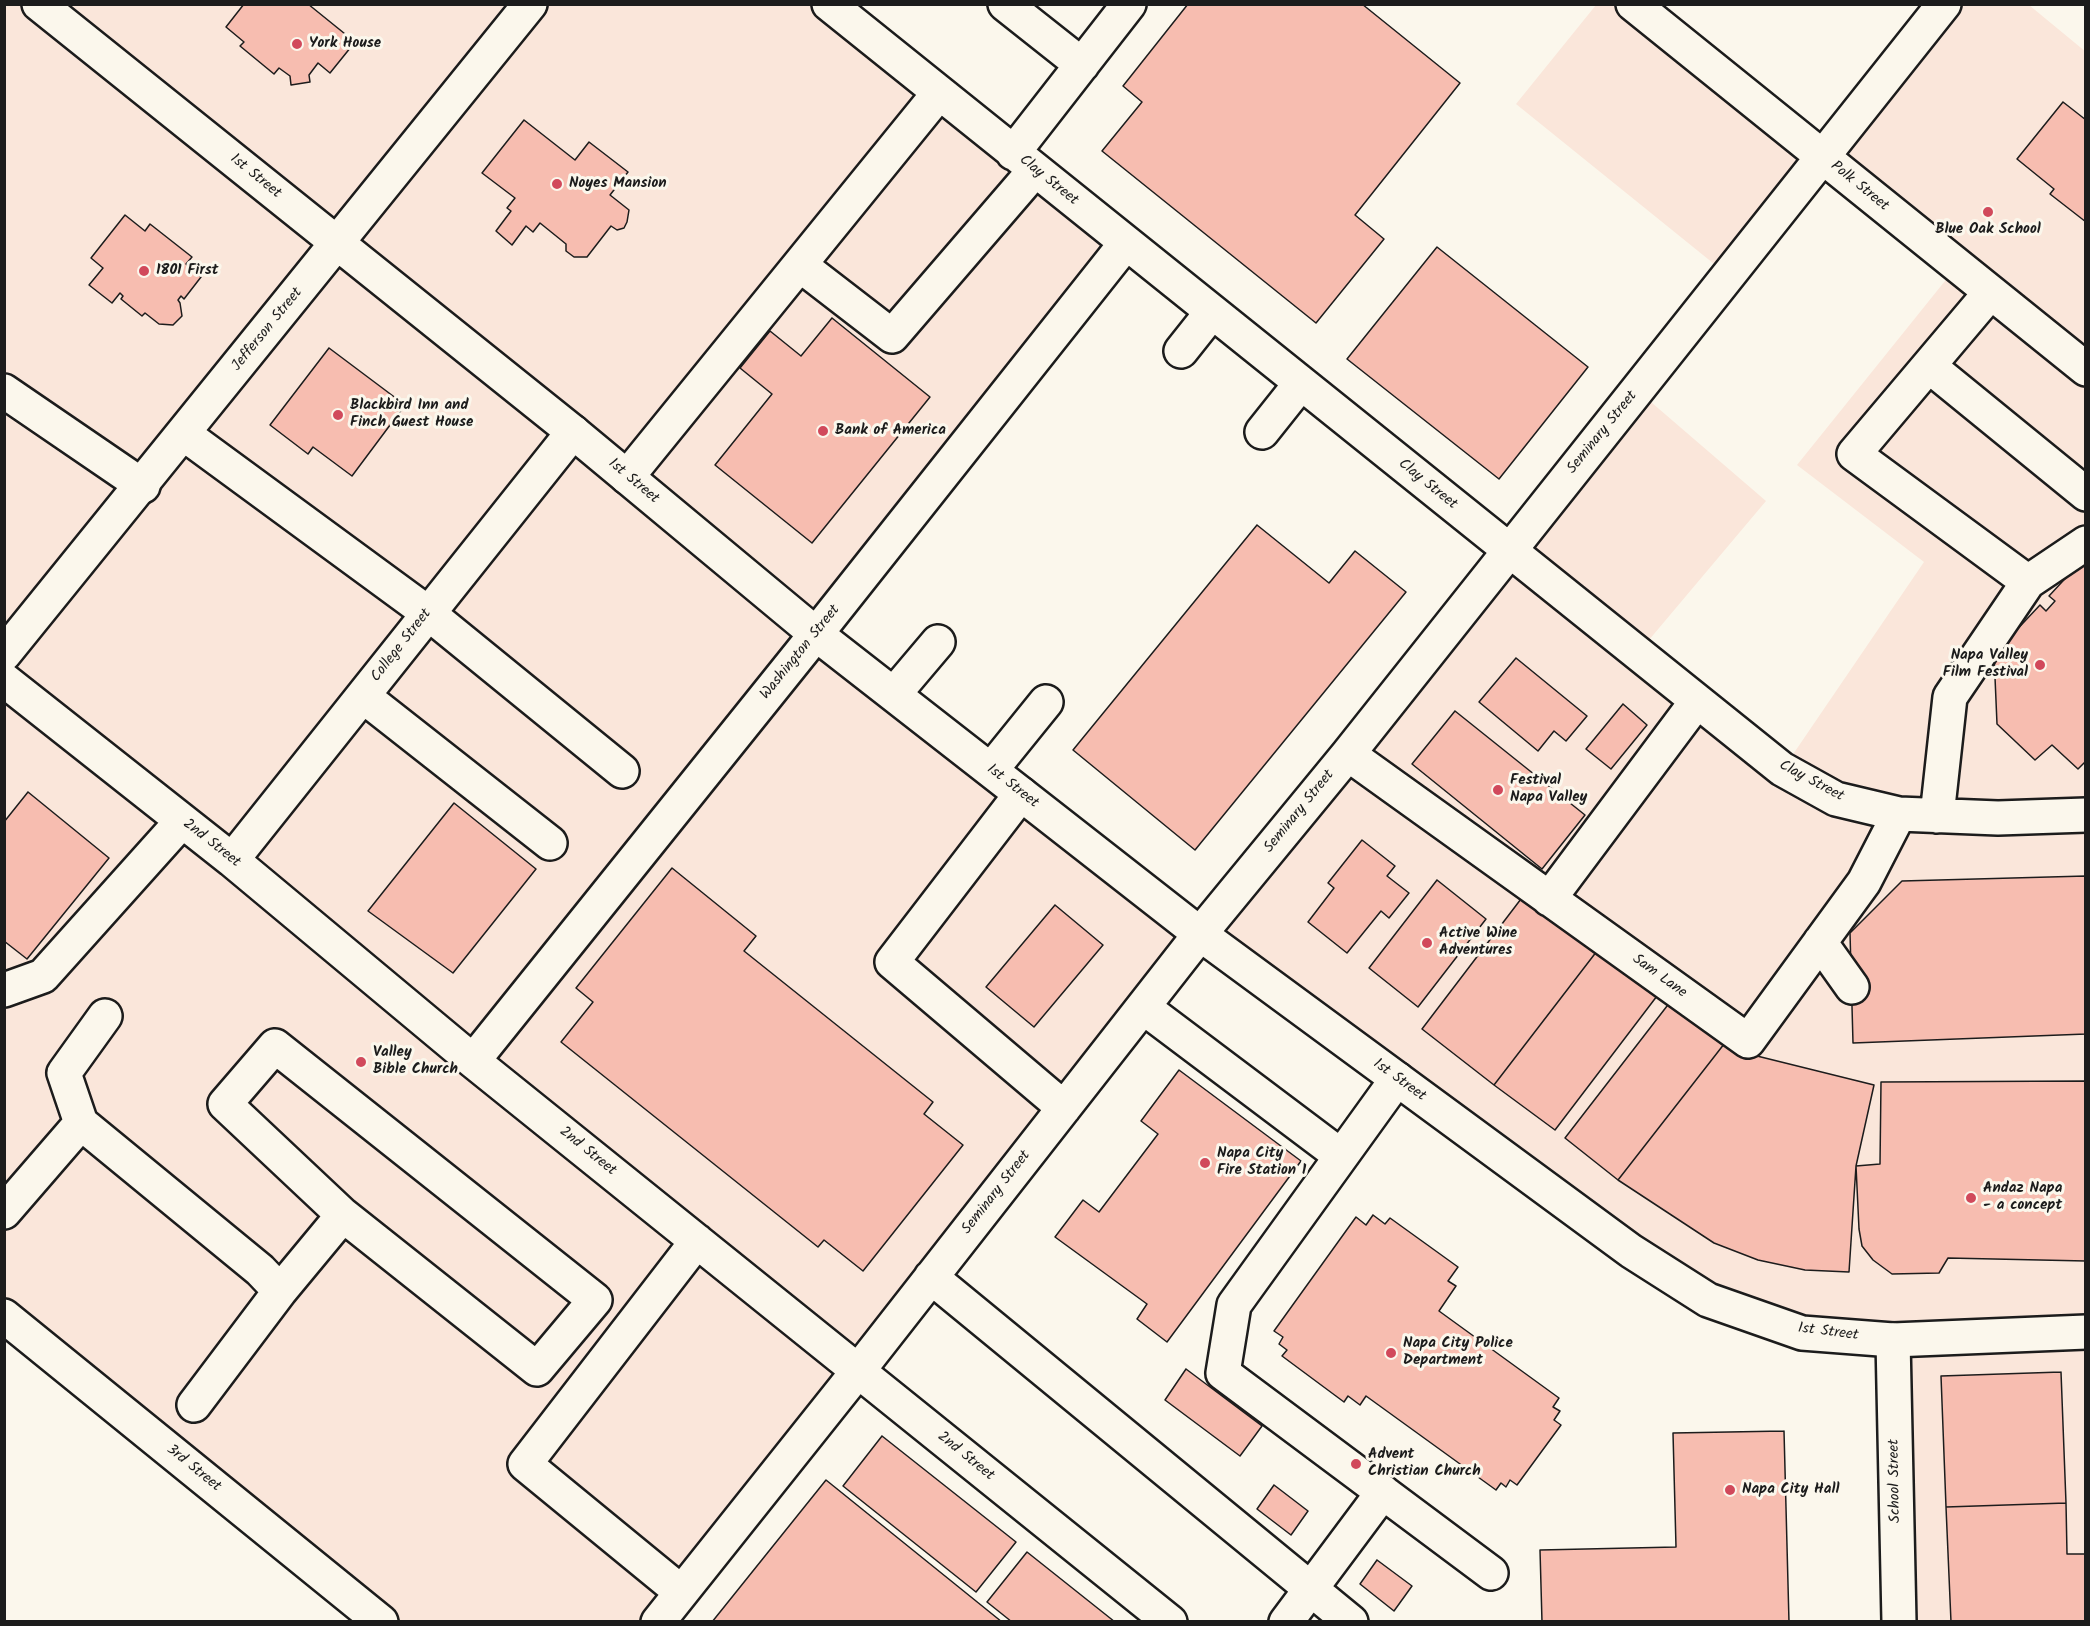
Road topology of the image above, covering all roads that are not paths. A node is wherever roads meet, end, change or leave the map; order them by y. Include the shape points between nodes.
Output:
1 (39, 4) edge
2 (530, 4) edge
3 (829, 4) edge
4 (1005, 4) edge
5 (1129, 4) edge
6 (1632, 4) edge
7 (1944, 4) edge
8 (1082, 65) junction
9 (939, 93) junction
10 (1822, 158) junction
11 (1024, 162) junction
12 (1125, 243) junction
13 (338, 244) junction
14 (800, 265) junction
15 (1990, 293) junction
16 (1212, 312) junction
17 (1181, 351) dead end
18 (1929, 366) junction
19 (2085, 369) edge
20 (1301, 383) junction
21 (4, 391) edge
22 (573, 432) junction
23 (1262, 432) dead end
24 (184, 434) junction
25 (627, 477) junction
26 (142, 486) junction
27 (2085, 494) edge
28 (2085, 543) edge
29 (1509, 551) junction
30 (2028, 582) junction
31 (428, 613) junction
32 (816, 633) junction
33 (938, 642) dead end
34 (4, 654) edge
35 (4, 680) edge
36 (894, 694) junction
37 (363, 696) junction
38 (1697, 701) junction
39 (1046, 702) dead end
40 (1348, 754) junction
41 (991, 770) junction
42 (622, 771) dead end
43 (1022, 794) junction
44 (1899, 814) junction
45 (2085, 815) edge
46 (1937, 816) junction
47 (182, 821) junction
48 (550, 843) dead end
49 (232, 860) junction
50 (1549, 899) junction
51 (1200, 934) junction
52 (1820, 942) junction
53 (1852, 987) dead end
54 (4, 990) edge
55 (1143, 1007) junction
56 (105, 1016) dead end
57 (474, 1061) junction
58 (1397, 1079) junction
59 (1064, 1108) junction
60 (81, 1124) junction
61 (1341, 1156) junction
62 (4, 1212) edge
63 (343, 1215) junction
64 (697, 1241) junction
65 (931, 1277) junction
66 (280, 1291) junction
67 (4, 1316) edge
68 (2085, 1332) edge
69 (1893, 1340) junction
70 (858, 1371) junction
71 (194, 1405) dead end
72 (1383, 1492) junction
73 (1491, 1573) dead end
74 (1310, 1590) junction
75 (681, 1592) junction
76 (381, 1622) edge
77 (658, 1622) edge
78 (1170, 1622) edge
79 (1286, 1622) edge
80 (1351, 1622) edge
81 (1899, 1622) edge

1 - 13 street, 1st Street
2 - 13 street, Jefferson Street
3 - 9 street, Clay Street
4 - 8 street
5 - 8 street
6 - 10 street, Polk Street
7 - 10 street, Seminary Street
8 - 11 street
9 - 11 street, Clay Street
9 - 14 street
10 - 15 street, Polk Street
10 - 29 street, Seminary Street
11 - 12 street, Clay Street
11 - 14 street via 892,336
12 - 16 street, Clay Street
12 - 32 street, Washington Street
13 - 22 street, 1st Street
13 - 24 street, Jefferson Street
14 - 25 street
15 - 18 street
15 - 19 street, Polk Street
16 - 17 street
16 - 20 street, Clay Street
18 - 27 street
18 - 30 street via 1854,454
20 - 23 street
20 - 29 street, Clay Street
21 - 26 street
22 - 25 street, 1st Street
22 - 31 street, College Street
24 - 26 street, Jefferson Street
24 - 31 street
25 - 32 street, 1st Street
26 - 34 street, Jefferson Street
28 - 30 street
29 - 38 street, Clay Street
29 - 40 street, Seminary Street
30 - 46 street via 1950,698
31 - 37 street, College Street
31 - 42 street
32 - 36 street, 1st Street
32 - 57 street, Washington Street
33 - 36 street
35 - 47 street, 2nd Street
36 - 41 street, 1st Street
37 - 48 street
37 - 49 street, College Street
38 - 44 street, Clay Street via 1782,769 1836,799
38 - 50 street
39 - 41 street
40 - 50 street, Sam Lane
40 - 51 street, Seminary Street
41 - 43 street, 1st Street
43 - 51 street, 1st Street
43 - 59 street via 892,962
44 - 46 street, Clay Street
44 - 52 street, Sam Lane via 1875,890
45 - 46 street, Clay Street
47 - 49 street, 2nd Street
47 - 54 street via 43,976
49 - 57 street, 2nd Street
50 - 52 street, Sam Lane via 1748,1041
51 - 55 street, Seminary Street
51 - 58 street, 1st Street
52 - 53 street
55 - 59 street, Seminary Street
55 - 61 street
56 - 60 street via 64,1073
57 - 64 street, 2nd Street
58 - 61 street
58 - 69 street, 1st Street via 1631,1251 1708,1300 1802,1333
59 - 65 street, Seminary Street
60 - 62 street
60 - 66 street via 260,1270
61 - 72 street via 1234,1305 1223,1373
63 - 63 street via 537,1370 595,1300 275,1046 225,1104
63 - 66 street
64 - 70 street, 2nd Street
64 - 75 street via 525,1464
65 - 70 street, Seminary Street
65 - 74 street
66 - 71 street
67 - 76 street, 3rd Street
68 - 69 street, 1st Street
69 - 81 street, School Street
70 - 75 street, Seminary Street
70 - 78 street, 2nd Street
72 - 73 street
72 - 74 street
74 - 79 street
74 - 80 street
75 - 77 street, Seminary Street

